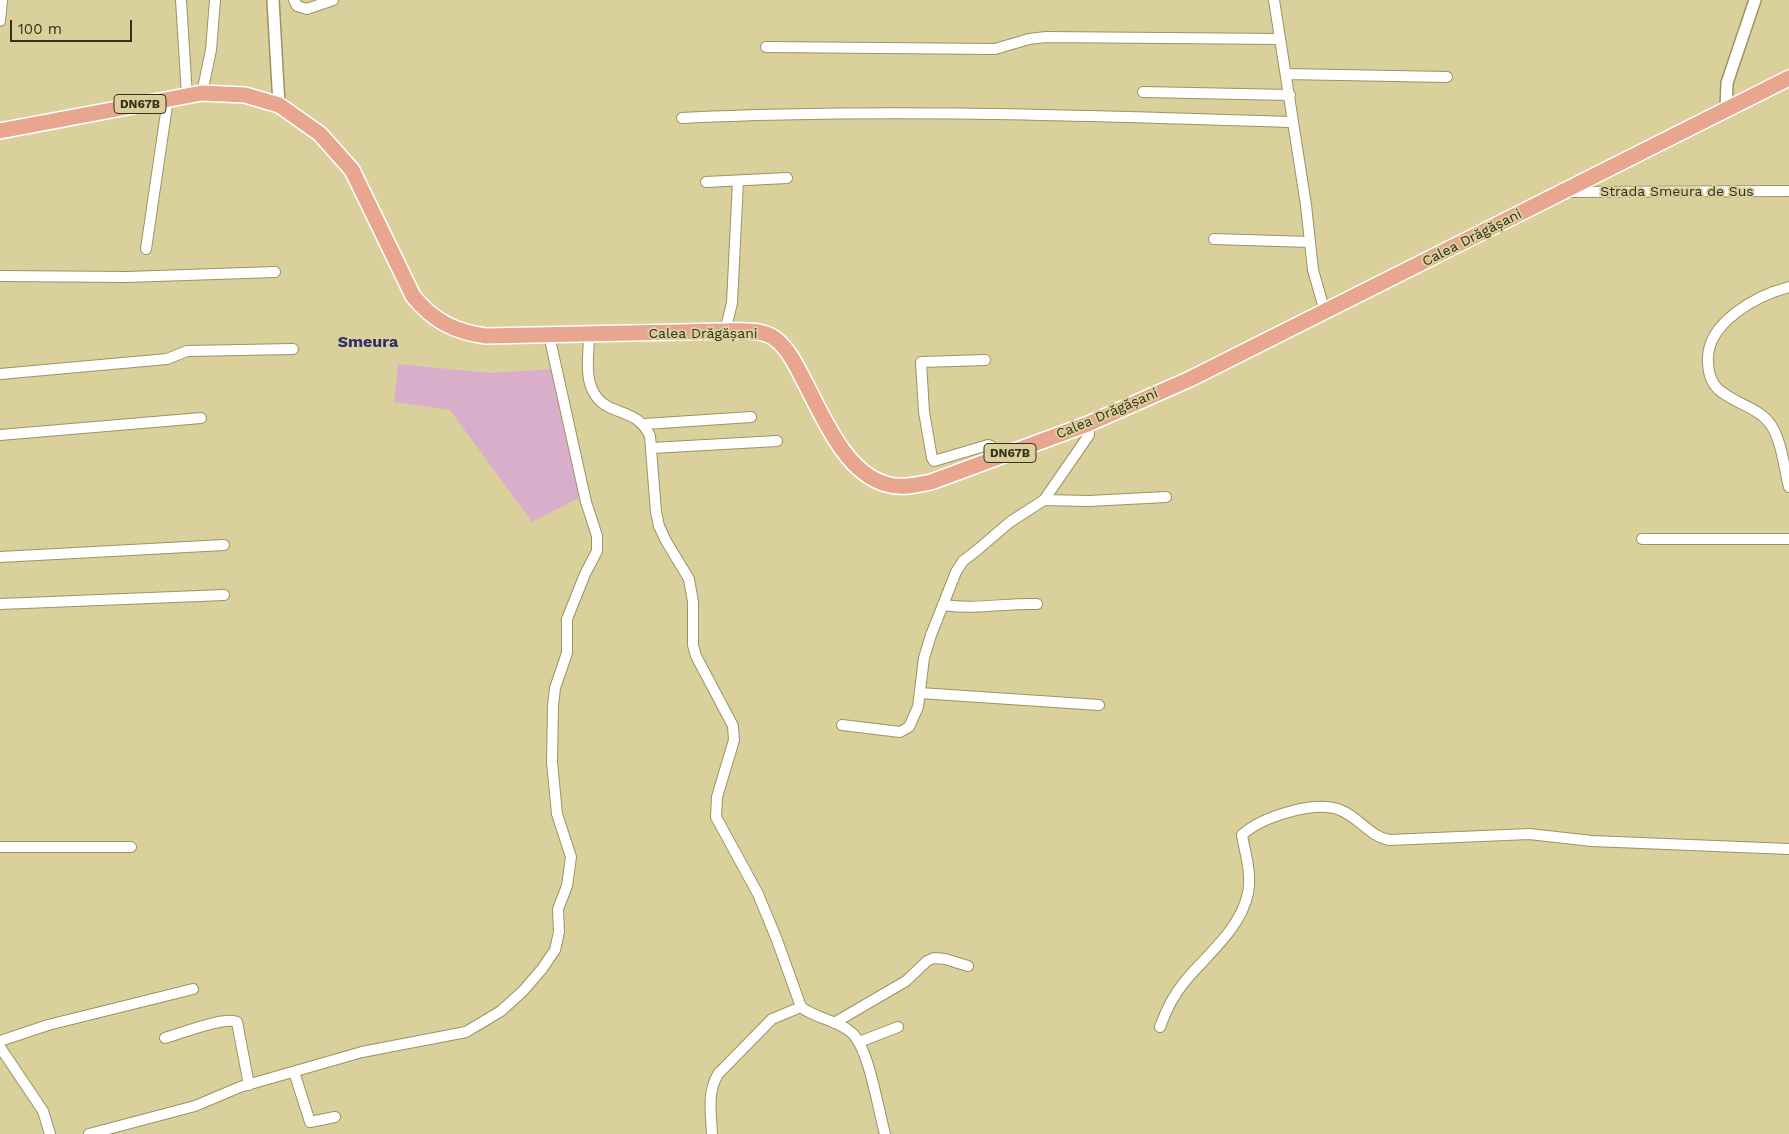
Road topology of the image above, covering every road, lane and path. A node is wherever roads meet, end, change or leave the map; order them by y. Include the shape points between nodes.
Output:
1 (2, 0) edge
2 (181, 0) edge
3 (215, 0) edge
4 (273, 0) edge
5 (294, 0) edge
6 (333, 0) edge
7 (1274, 0) edge
8 (1755, 0) edge
9 (0, 21) edge
10 (1280, 39) junction
11 (766, 47) dead end
12 (1286, 74) junction
13 (1447, 77) dead end
14 (1789, 78) edge
15 (1143, 92) dead end
16 (202, 93) junction
17 (1290, 95) junction
18 (187, 96) junction
19 (168, 99) junction
20 (279, 105) junction
21 (1726, 110) junction
22 (682, 118) dead end
23 (1294, 122) junction
24 (0, 130) edge
25 (787, 178) dead end
26 (738, 181) junction
27 (706, 182) dead end
28 (1789, 191) edge
29 (1565, 192) junction
30 (1214, 239) dead end
31 (1310, 242) junction
32 (146, 249) dead end
33 (275, 272) dead end
34 (0, 276) edge
35 (1789, 287) edge
36 (1325, 312) junction
37 (725, 331) junction
38 (549, 335) junction
39 (589, 335) junction
40 (293, 349) dead end
41 (985, 360) dead end
42 (0, 374) edge
43 (751, 417) dead end
44 (201, 418) dead end
45 (645, 424) junction
46 (1088, 424) junction
47 (0, 435) edge
48 (778, 441) dead end
49 (652, 448) junction
50 (997, 458) junction
51 (1787, 469) edge
52 (1789, 487) edge
53 (1166, 497) dead end
54 (1044, 500) junction
55 (1642, 539) dead end
56 (1789, 539) edge
57 (224, 545) dead end
58 (0, 557) edge
59 (224, 594) dead end
60 (0, 604) edge
61 (1037, 604) dead end
62 (944, 605) junction
63 (920, 693) junction
64 (1099, 705) dead end
65 (842, 725) dead end
66 (131, 846) dead end
67 (0, 847) edge
68 (1789, 849) edge
69 (968, 966) dead end
70 (193, 989) dead end
71 (801, 1007) junction
72 (834, 1023) junction
73 (898, 1027) dead end
74 (1160, 1027) dead end
75 (165, 1038) dead end
76 (0, 1041) edge
77 (859, 1042) junction
78 (0, 1047) edge
79 (294, 1072) junction
80 (249, 1085) junction
81 (334, 1117) dead end
82 (50, 1134) edge
83 (89, 1134) edge
84 (712, 1134) edge
85 (885, 1134) edge

1 - 9 street
2 - 18 street
3 - 16 street via 211,50
4 - 20 street
5 - 6 street via 297,6 307,9
7 - 10 street
8 - 21 street via 1727,83
10 - 11 street via 1046,37 995,49
10 - 12 street
12 - 13 street
12 - 17 street
14 - 21 main road, Calea Drăgășani / DN67B
15 - 17 street
16 - 18 main road, DN67B
16 - 20 main road, DN67B via 245,95
17 - 23 street
18 - 19 main road, DN67B
19 - 24 main road, DN67B
19 - 32 street
20 - 38 main road, Calea Drăgășani / DN67B via 306,122 332,145 352,170 408,286 428,313 445,325 469,334
21 - 29 main road, Calea Drăgășani / DN67B
22 - 23 street via 786,113
23 - 31 street
25 - 26 street
26 - 27 street
26 - 37 street via 732,303
28 - 29 street, Strada Smeura de Sus
29 - 36 main road, Calea Drăgășani / DN67B
30 - 31 street
31 - 36 street via 1313,270
33 - 34 street via 127,277
35 - 51 street via 1758,299 1718,329 1707,356 1708,371 1719,389 1765,418 1772,426
36 - 46 main road, Calea Drăgășani / DN67B via 1190,379
37 - 39 main road, Calea Drăgășani / DN67B
37 - 50 main road, Calea Drăgășani / DN67B via 762,333 781,344 846,455 864,473 886,484 908,487 931,482
38 - 39 main road, Calea Drăgășani / DN67B
38 - 79 street via 586,502 597,536 597,551 568,613 567,654 555,688 553,706 552,762 557,814 571,857 567,886 558,909 560,920 555,950 523,991 501,1010 466,1032 362,1052
39 - 45 street via 592,389 608,407 637,417
40 - 42 street via 186,351 167,359
41 - 50 street via 921,362 924,412 934,461 988,445
43 - 45 street
44 - 47 street
45 - 49 street
46 - 50 main road, Calea Drăgășani / DN67B
46 - 54 street via 1089,435
48 - 49 street
49 - 71 street via 659,526 682,566 691,590 696,656 733,726 734,740 717,797 716,817 758,894
51 - 52 street
53 - 54 street
54 - 62 street via 1010,522 964,561
55 - 56 street
57 - 58 street
59 - 60 street
61 - 62 street via 962,608
62 - 63 street via 924,658
63 - 64 street
63 - 65 street via 909,727 900,732
66 - 67 street
68 - 74 street via 1592,841 1528,834 1389,840 1376,836 1339,809 1314,807 1288,813 1251,826 1242,835 1249,877 1244,907 1231,928 1185,981 1168,1006
69 - 72 street via 946,959 927,960 906,981
70 - 76 street via 48,1025
71 - 72 street
71 - 84 street via 772,1019 718,1074 710,1094
72 - 77 street via 852,1032
73 - 77 street
75 - 80 street via 221,1022 237,1022
77 - 85 street
78 - 82 street via 43,1111
79 - 80 street
79 - 81 street via 310,1122
80 - 83 street via 195,1106

